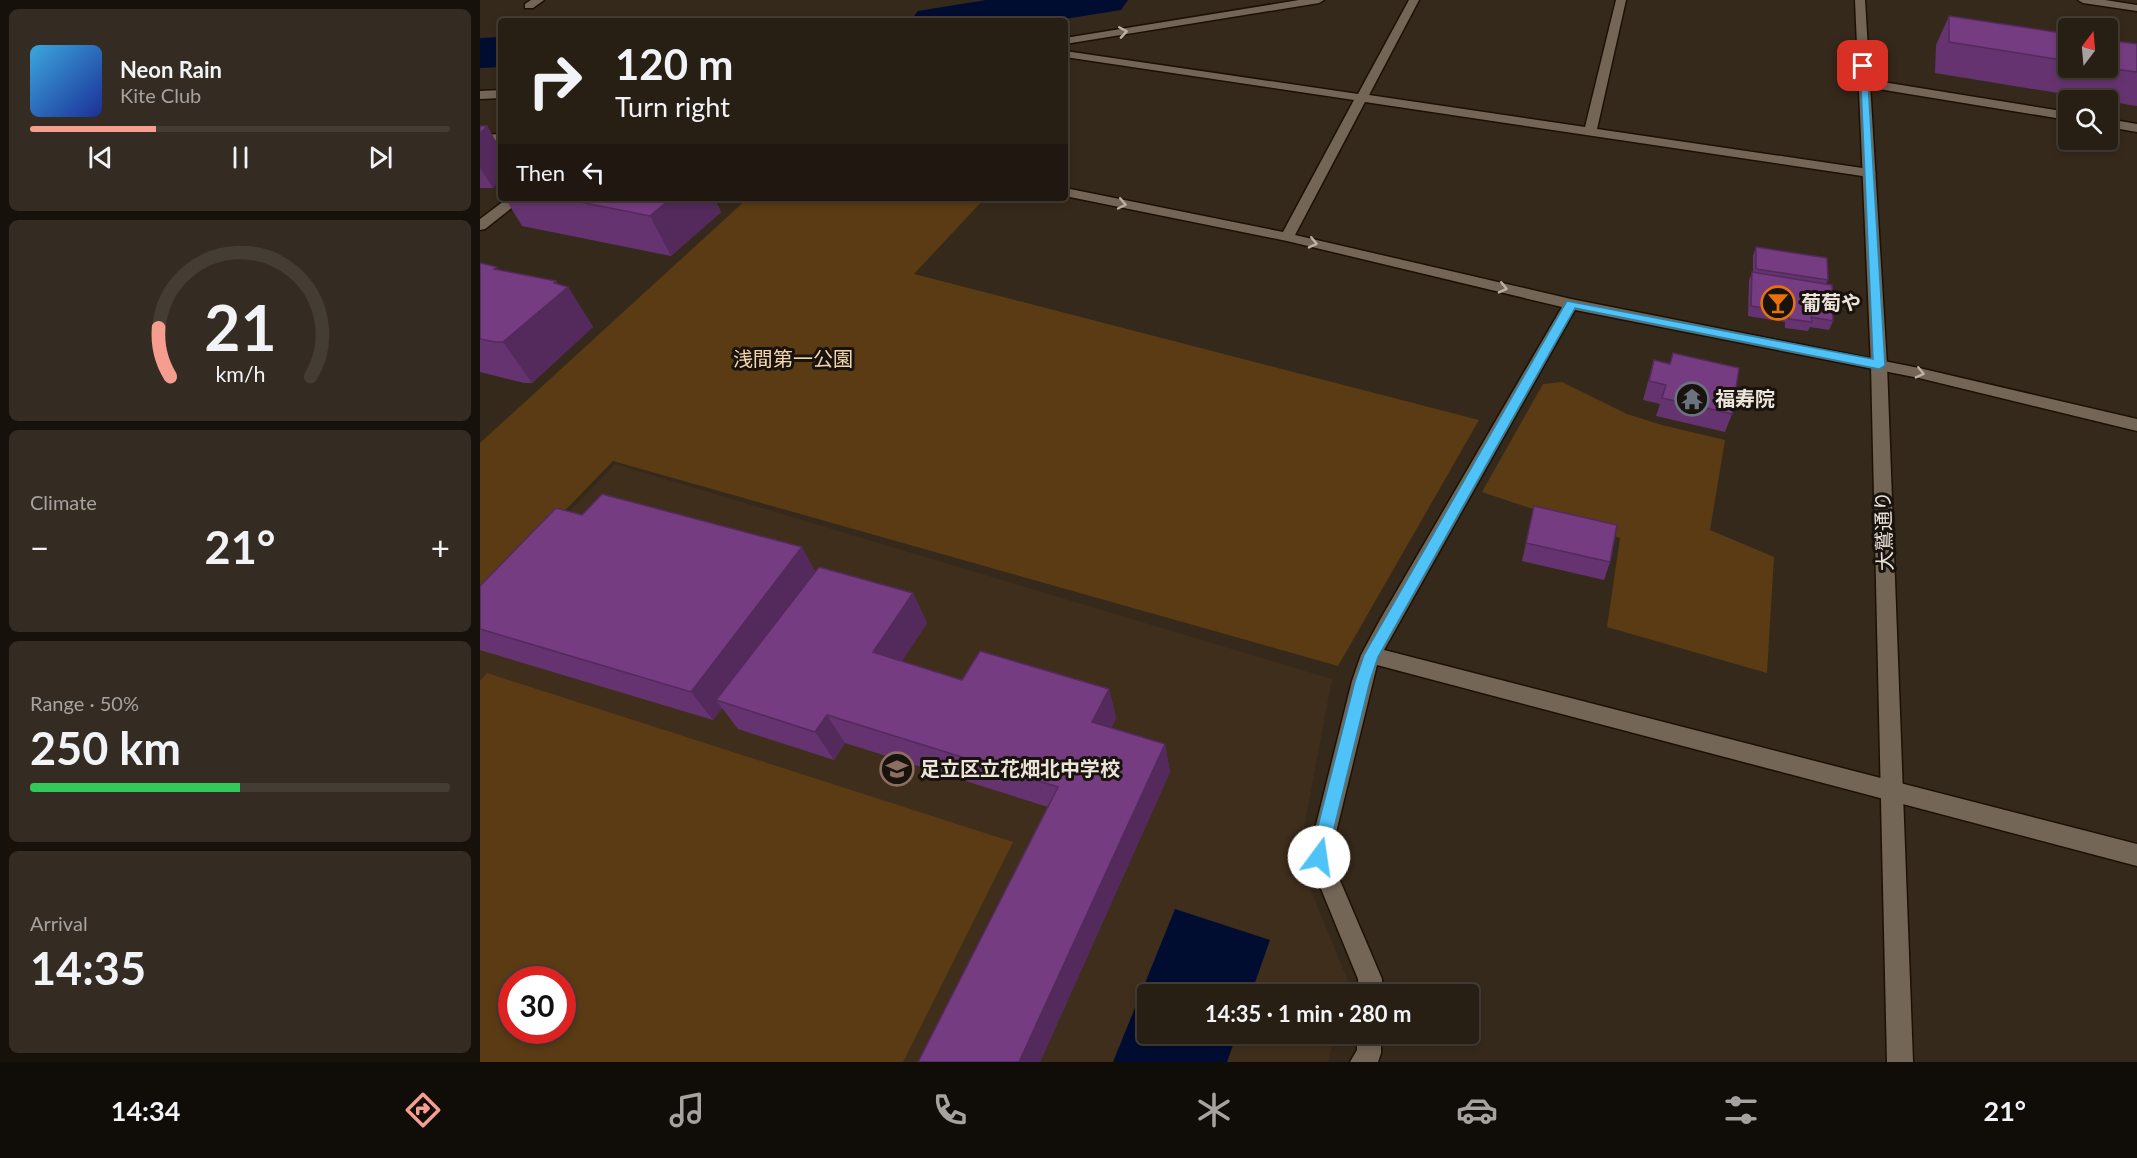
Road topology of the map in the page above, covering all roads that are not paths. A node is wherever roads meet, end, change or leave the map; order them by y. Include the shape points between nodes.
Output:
1 (1319, 0) edge
2 (1414, 0) edge
3 (1621, 0) edge
4 (1860, 0) edge
5 (2083, 0) edge
6 (2137, 8) edge
7 (1068, 41) edge
8 (1068, 54) edge
9 (1864, 83) junction
10 (498, 94) edge
11 (480, 95) edge
12 (1360, 98) junction
13 (2058, 115) edge
14 (2118, 125) edge
15 (2137, 128) edge
16 (1590, 132) junction
17 (498, 138) edge
18 (480, 139) edge
19 (1869, 173) junction
20 (1068, 193) edge
21 (513, 201) edge
22 (480, 226) edge
23 (1287, 237) junction
24 (1571, 304) junction
25 (1879, 365) junction
26 (2137, 426) edge
27 (1371, 655) junction
28 (1891, 789) junction
29 (2137, 855) edge
30 (1370, 984) edge
31 (1369, 1044) edge
32 (1363, 1062) edge
33 (1900, 1062) edge

7 -> 1 street
2 - 12 street
3 - 16 street
4 - 9 street, 大鷲通り
5 - 6 street
8 - 12 street
9 - 13 street
9 - 19 street, 大鷲通り
10 - 11 street
12 - 16 street
12 - 23 street
14 - 15 street
16 - 19 street
17 - 18 street
19 - 25 street, 大鷲通り
20 -> 23 street
21 - 22 street
23 -> 24 street
24 - 25 street
24 - 27 street
25 -> 26 street
25 - 28 street, 大鷲通り
27 - 28 street
27 - 30 street via 1319,857
28 - 29 street
28 - 33 street, 大鷲通り
31 - 32 street

